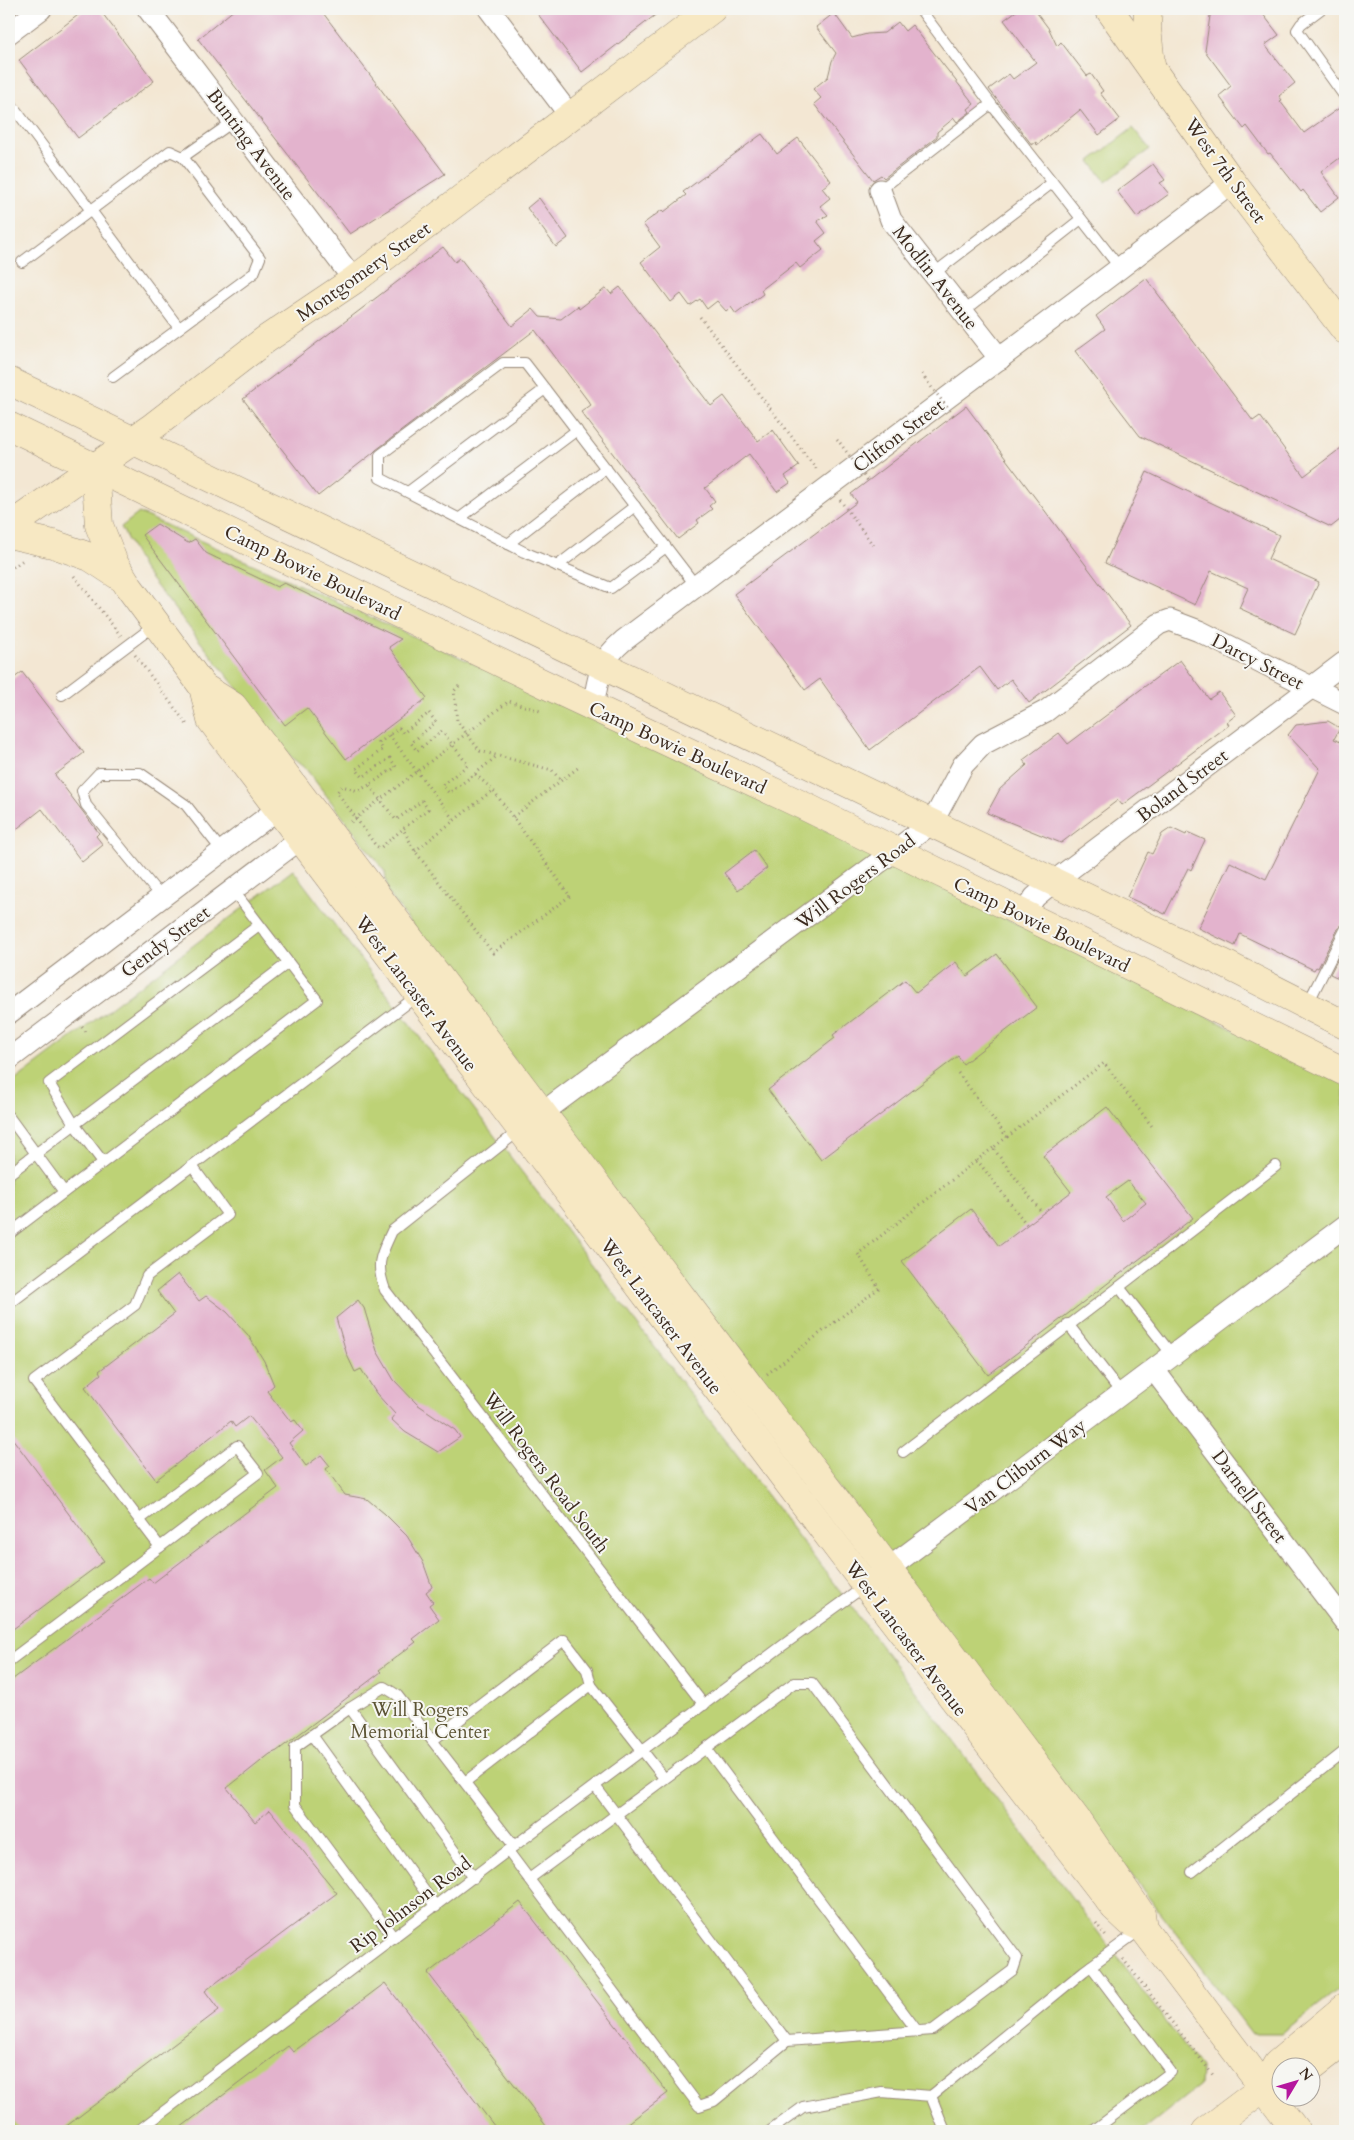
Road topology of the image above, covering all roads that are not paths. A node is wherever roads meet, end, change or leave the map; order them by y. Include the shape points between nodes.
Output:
1 (41, 9) edge
2 (148, 9) edge
3 (489, 9) edge
4 (712, 9) edge
5 (920, 9) edge
6 (1109, 9) edge
7 (1148, 9) edge
8 (1321, 9) edge
9 (10, 28) edge
10 (1151, 66) junction
11 (1345, 97) edge
12 (9, 101) edge
13 (991, 104) junction
14 (571, 117) junction
15 (234, 121) junction
16 (184, 157) junction
17 (1232, 182) junction
18 (1052, 183) junction
19 (880, 190) joint
20 (91, 210) junction
21 (1081, 219) junction
22 (22, 262) dead end
23 (1120, 268) junction
24 (933, 274) junction
25 (354, 280) junction
26 (963, 312) junction
27 (179, 328) junction
28 (1345, 330) edge
29 (1000, 359) junction
30 (113, 377) dead end
31 (9, 381) edge
32 (545, 388) junction
33 (9, 426) edge
34 (577, 430) junction
35 (134, 441) junction
36 (95, 467) junction
37 (606, 468) junction
38 (408, 492) junction
39 (635, 506) junction
40 (460, 518) junction
41 (9, 527) edge
42 (9, 534) edge
43 (508, 544) junction
44 (666, 547) junction
45 (557, 566) junction
46 (122, 578) junction
47 (696, 586) junction
48 (1170, 620) joint
49 (156, 624) junction
50 (1345, 662) edge
51 (602, 665) junction
52 (1312, 687) junction
53 (62, 695) dead end
54 (1345, 704) edge
55 (593, 707) junction
56 (288, 801) junction
57 (932, 823) junction
58 (311, 831) junction
59 (222, 851) junction
60 (894, 851) junction
61 (1053, 882) junction
62 (233, 890) junction
63 (161, 897) junction
64 (1023, 914) junction
65 (259, 924) junction
66 (1345, 930) edge
67 (1172, 939) junction
68 (1220, 962) junction
69 (288, 963) junction
70 (1153, 978) junction
71 (429, 987) junction
72 (1200, 1001) junction
73 (1307, 1006) junction
74 (9, 1013) edge
75 (1345, 1025) edge
76 (9, 1059) edge
77 (1345, 1072) edge
78 (542, 1114) junction
79 (9, 1117) edge
80 (74, 1124) junction
81 (520, 1130) junction
82 (36, 1153) junction
83 (103, 1162) junction
84 (192, 1166) junction
85 (1276, 1166) dead end
86 (9, 1174) edge
87 (64, 1192) junction
88 (1345, 1226) edge
89 (9, 1234) edge
90 (1119, 1287) junction
91 (9, 1304) edge
92 (1068, 1324) junction
93 (1173, 1356) junction
94 (1154, 1370) junction
95 (1122, 1394) junction
96 (903, 1452) dead end
97 (139, 1520) junction
98 (160, 1547) junction
99 (888, 1569) junction
100 (866, 1585) junction
101 (1345, 1622) edge
102 (9, 1661) edge
103 (591, 1684) junction
104 (704, 1705) junction
105 (350, 1708) junction
106 (312, 1735) junction
107 (433, 1740) junction
108 (706, 1748) junction
109 (643, 1750) junction
110 (1345, 1751) edge
111 (664, 1778) junction
112 (465, 1782) junction
113 (595, 1786) junction
114 (616, 1814) junction
115 (511, 1849) junction
116 (1192, 1872) dead end
117 (474, 1878) junction
118 (529, 1879) junction
119 (436, 1907) junction
120 (1143, 1928) junction
121 (394, 1938) junction
122 (1091, 1966) junction
123 (1345, 2007) edge
124 (918, 2032) junction
125 (787, 2041) junction
126 (1345, 2041) edge
127 (1284, 2058) edge
128 (1322, 2059) edge
129 (1272, 2086) edge
130 (931, 2096) junction
131 (1284, 2108) edge
132 (138, 2131) edge
133 (770, 2131) edge
134 (945, 2131) edge
135 (1094, 2131) edge
136 (1206, 2131) edge
137 (1296, 2131) edge

1 - 9 street
2 - 15 street, Bunting Avenue
3 - 14 street
4 - 14 main road, Montgomery Street
5 - 13 lane
6 - 10 main road, West 7th Street
7 - 10 main road
8 - 11 lane via 1297,30
10 - 17 main road, West 7th Street
12 - 20 lane
13 - 18 lane
13 - 19 lane
14 - 25 main road, Montgomery Street
15 - 16 lane
15 - 25 street, Bunting Avenue
16 - 20 lane via 170,151
16 - 27 lane via 260,258 254,272
17 - 23 street, Clifton Street
17 - 28 main road, West 7th Street
18 - 21 lane
18 - 24 lane
19 - 24 street, Modlin Avenue via 892,220
20 - 22 lane
20 - 27 lane
21 - 23 lane
21 - 26 lane
23 - 29 street, Clifton Street
24 - 26 street, Modlin Avenue
25 - 35 main road, Montgomery Street via 265,340
26 - 29 street, Modlin Avenue
27 - 30 lane
29 - 47 street, Clifton Street
31 - 35 main road
32 - 34 lane
32 - 38 lane
32 - 38 lane via 525,363 503,363 380,455 380,478
33 - 36 main road, Camp Bowie Boulevard
34 - 37 lane
34 - 40 lane
35 - 36 main road, Montgomery Street
35 - 51 main road
36 - 41 main road, Montgomery Street
36 - 46 main road, West Lancaster Avenue via 99,526
36 - 55 main road, Camp Bowie Boulevard
37 - 39 lane
37 - 43 lane
38 - 40 lane
39 - 44 lane
39 - 45 lane
40 - 43 lane
42 - 46 main road via 90,558
43 - 45 lane
44 - 45 lane via 611,588
44 - 47 lane
46 - 49 main road, West Lancaster Avenue
47 - 51 street, Clifton Street via 608,653
48 - 52 street, Darcy Street
48 - 57 street, Will Rogers Road via 1159,624 1046,711 983,744 963,764
49 - 53 lane
49 - 56 main road, West Lancaster Avenue via 203,687 211,720
50 - 52 street, Boland Street
51 - 55 street, Clifton Street
51 - 57 main road
52 - 54 street, Darcy Street
52 - 61 street, Boland Street
55 - 60 main road, Camp Bowie Boulevard
56 - 58 main road, West Lancaster Avenue
56 - 59 street, Gendy Street
57 - 60 street, Will Rogers Road
57 - 61 main road
58 - 62 street, Gendy Street
58 - 71 main road, West Lancaster Avenue
59 - 63 street, Gendy Street
59 - 63 lane via 186,805 140,773 99,773 82,791 86,805
60 - 64 main road, Camp Bowie Boulevard
60 - 78 street, Will Rogers Road
61 - 64 street, Boland Street via 1035,897
61 - 67 main road
62 - 65 lane
62 - 76 street, Gendy Street
63 - 74 street, Gendy Street
64 - 70 main road, Camp Bowie Boulevard
65 - 69 lane
65 - 80 lane via 49,1082
66 - 73 lane
67 - 68 main road
67 - 70 main road
68 - 72 main road
68 - 73 main road
69 - 80 lane
69 - 83 lane via 317,1000
70 - 72 main road, Camp Bowie Boulevard
71 - 78 main road, West Lancaster Avenue
71 - 81 main road, West Lancaster Avenue
71 - 84 lane
72 - 77 main road, Camp Bowie Boulevard
73 - 75 main road
78 - 81 street, Will Rogers Road
78 - 99 main road, West Lancaster Avenue
79 - 82 lane
80 - 82 lane
80 - 83 lane
81 - 100 main road, West Lancaster Avenue
81 - 104 lane, Will Rogers Road South via 392,1231 382,1253 378,1273 385,1290
82 - 86 lane
82 - 87 lane
83 - 87 lane
84 - 91 lane
84 - 97 lane via 228,1214 147,1276 135,1305 34,1381
85 - 90 lane
87 - 89 lane
88 - 93 street, Van Cliburn Way
90 - 92 lane
90 - 93 lane
92 - 95 lane
92 - 96 lane
93 - 94 street, Van Cliburn Way
94 - 95 street, Van Cliburn Way
94 - 101 street, Darnell Street
95 - 99 street, Van Cliburn Way
97 - 98 lane
97 - 98 lane via 237,1446 258,1474
98 - 102 lane
99 - 100 street, Van Cliburn Way
99 - 120 main road, West Lancaster Avenue via 1077,1820 1141,1914
100 - 104 lane, Van Cliburn Way
100 - 120 main road, West Lancaster Avenue via 1114,1907 1130,1922
103 - 107 lane via 587,1670 564,1640
103 - 109 lane
103 - 112 lane
104 - 109 lane, Rip Johnson Road
105 - 106 lane
105 - 107 lane via 384,1687 398,1695
105 - 117 lane
106 - 119 lane
106 - 121 lane via 296,1747 295,1805
107 - 112 lane
108 - 111 lane
108 - 124 lane
108 - 124 lane via 794,1683 812,1683 1017,1958 1013,1970 933,2030
109 - 111 lane
109 - 113 lane, Rip Johnson Road
110 - 116 lane
111 - 114 lane
112 - 115 lane
113 - 114 lane
113 - 115 lane, Rip Johnson Road
114 - 118 lane
114 - 125 lane
115 - 117 lane, Rip Johnson Road
115 - 118 lane
117 - 119 lane, Rip Johnson Road
118 - 125 lane via 699,2106 714,2101
119 - 121 lane, Rip Johnson Road
120 - 122 lane
120 - 129 main road, West Lancaster Avenue
121 - 132 lane, Rip Johnson Road
122 - 130 lane
122 - 135 lane via 1171,2072
123 - 127 main road
124 - 125 lane
126 - 128 main road
129 - 136 main road
130 - 133 lane via 882,2092 803,2107
130 - 134 lane
131 - 137 main road, West Lancaster Avenue

